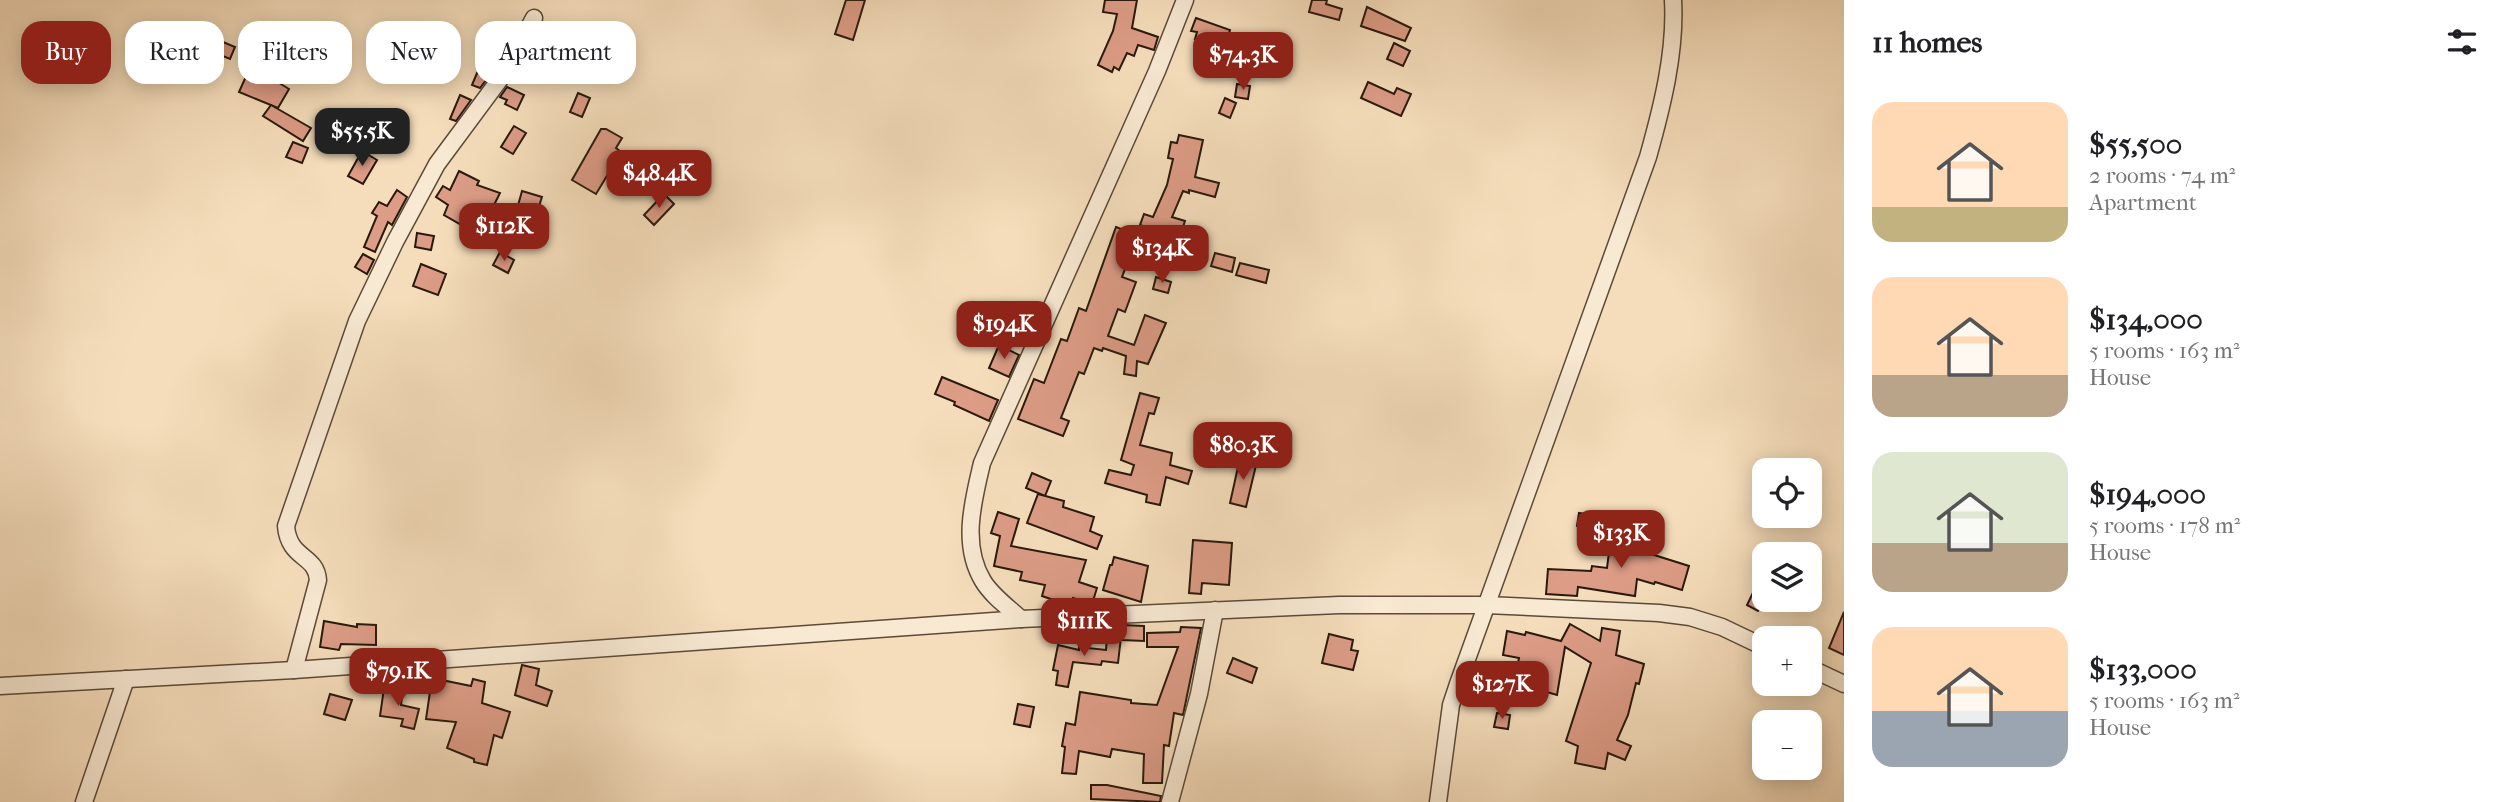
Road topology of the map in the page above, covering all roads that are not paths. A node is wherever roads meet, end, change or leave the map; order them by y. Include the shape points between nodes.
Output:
1 (1185, 0) edge
2 (1673, 0) edge
3 (534, 18) dead end
4 (1486, 605) junction
5 (1215, 610) junction
6 (1021, 619) junction
7 (1752, 641) edge
8 (294, 670) junction
9 (1822, 674) edge
10 (126, 679) junction
11 (1844, 684) edge
12 (0, 686) edge
13 (84, 802) edge
14 (1170, 802) edge
15 (1438, 802) edge

1 - 6 street via 982,463 970,525 975,564 995,596
2 - 4 street via 1665,90 1648,157
3 - 8 street via 506,71 437,164 357,321 286,526 292,548 314,567 318,580
4 - 5 street
4 - 7 street via 1660,612 1722,627
4 - 15 street via 1451,705
5 - 6 street
5 - 14 street via 1199,694
6 - 8 street
8 - 10 street
9 - 11 street
10 - 12 street
10 - 13 street

